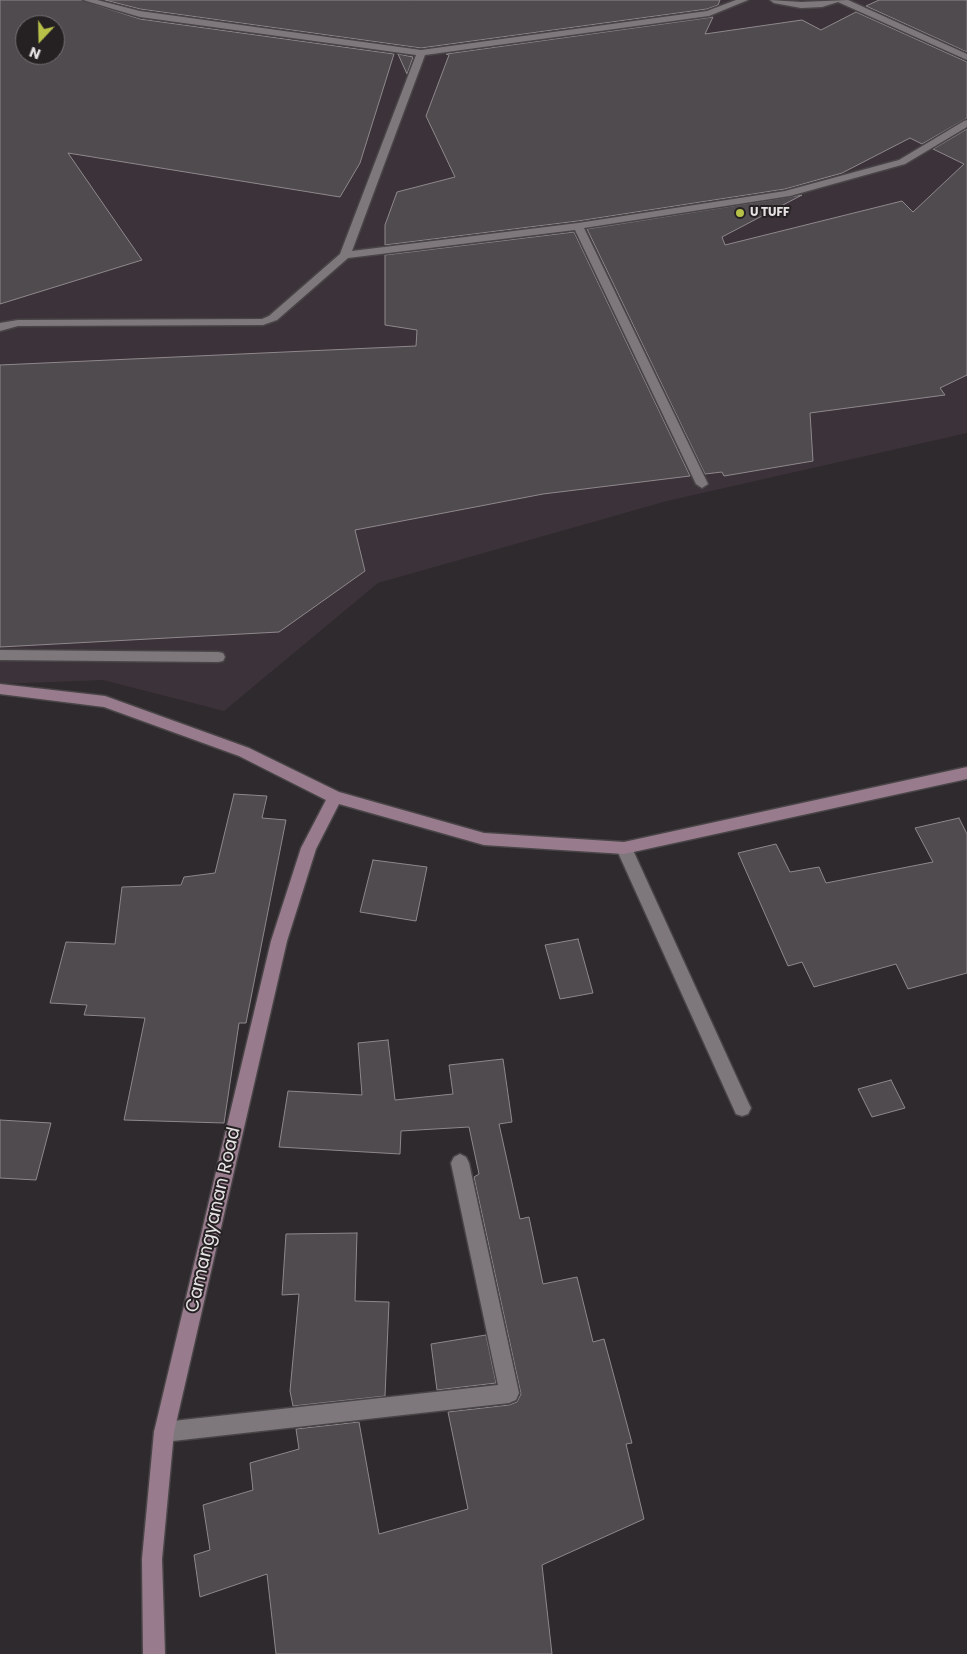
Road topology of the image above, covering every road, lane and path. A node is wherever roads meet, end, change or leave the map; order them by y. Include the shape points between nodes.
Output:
1 (86, 0) edge
2 (744, 0) edge
3 (774, 0) edge
4 (835, 0) edge
5 (841, 0) edge
6 (421, 53) junction
7 (967, 57) edge
8 (967, 123) edge
9 (578, 226) junction
10 (345, 255) junction
11 (0, 327) edge
12 (702, 484) dead end
13 (0, 655) edge
14 (218, 657) dead end
15 (0, 689) edge
16 (967, 772) edge
17 (335, 797) junction
18 (624, 848) junction
19 (742, 1108) dead end
20 (460, 1163) dead end
21 (164, 1432) junction
22 (154, 1654) edge

1 - 6 street via 140,14
2 - 6 street via 709,14
3 - 4 street via 801,5
5 - 7 street
6 - 10 street
8 - 9 street via 902,162 786,194
9 - 10 street
9 - 12 street
10 - 11 street via 273,318 264,322 18,323
13 - 14 street
15 - 17 street via 105,702 244,752
16 - 18 street
17 - 18 street via 484,839
17 - 21 street, Camangyanan Road via 309,848 279,942
18 - 19 street
20 - 21 street via 509,1393
21 - 22 street, Camangyanan Road via 152,1559

